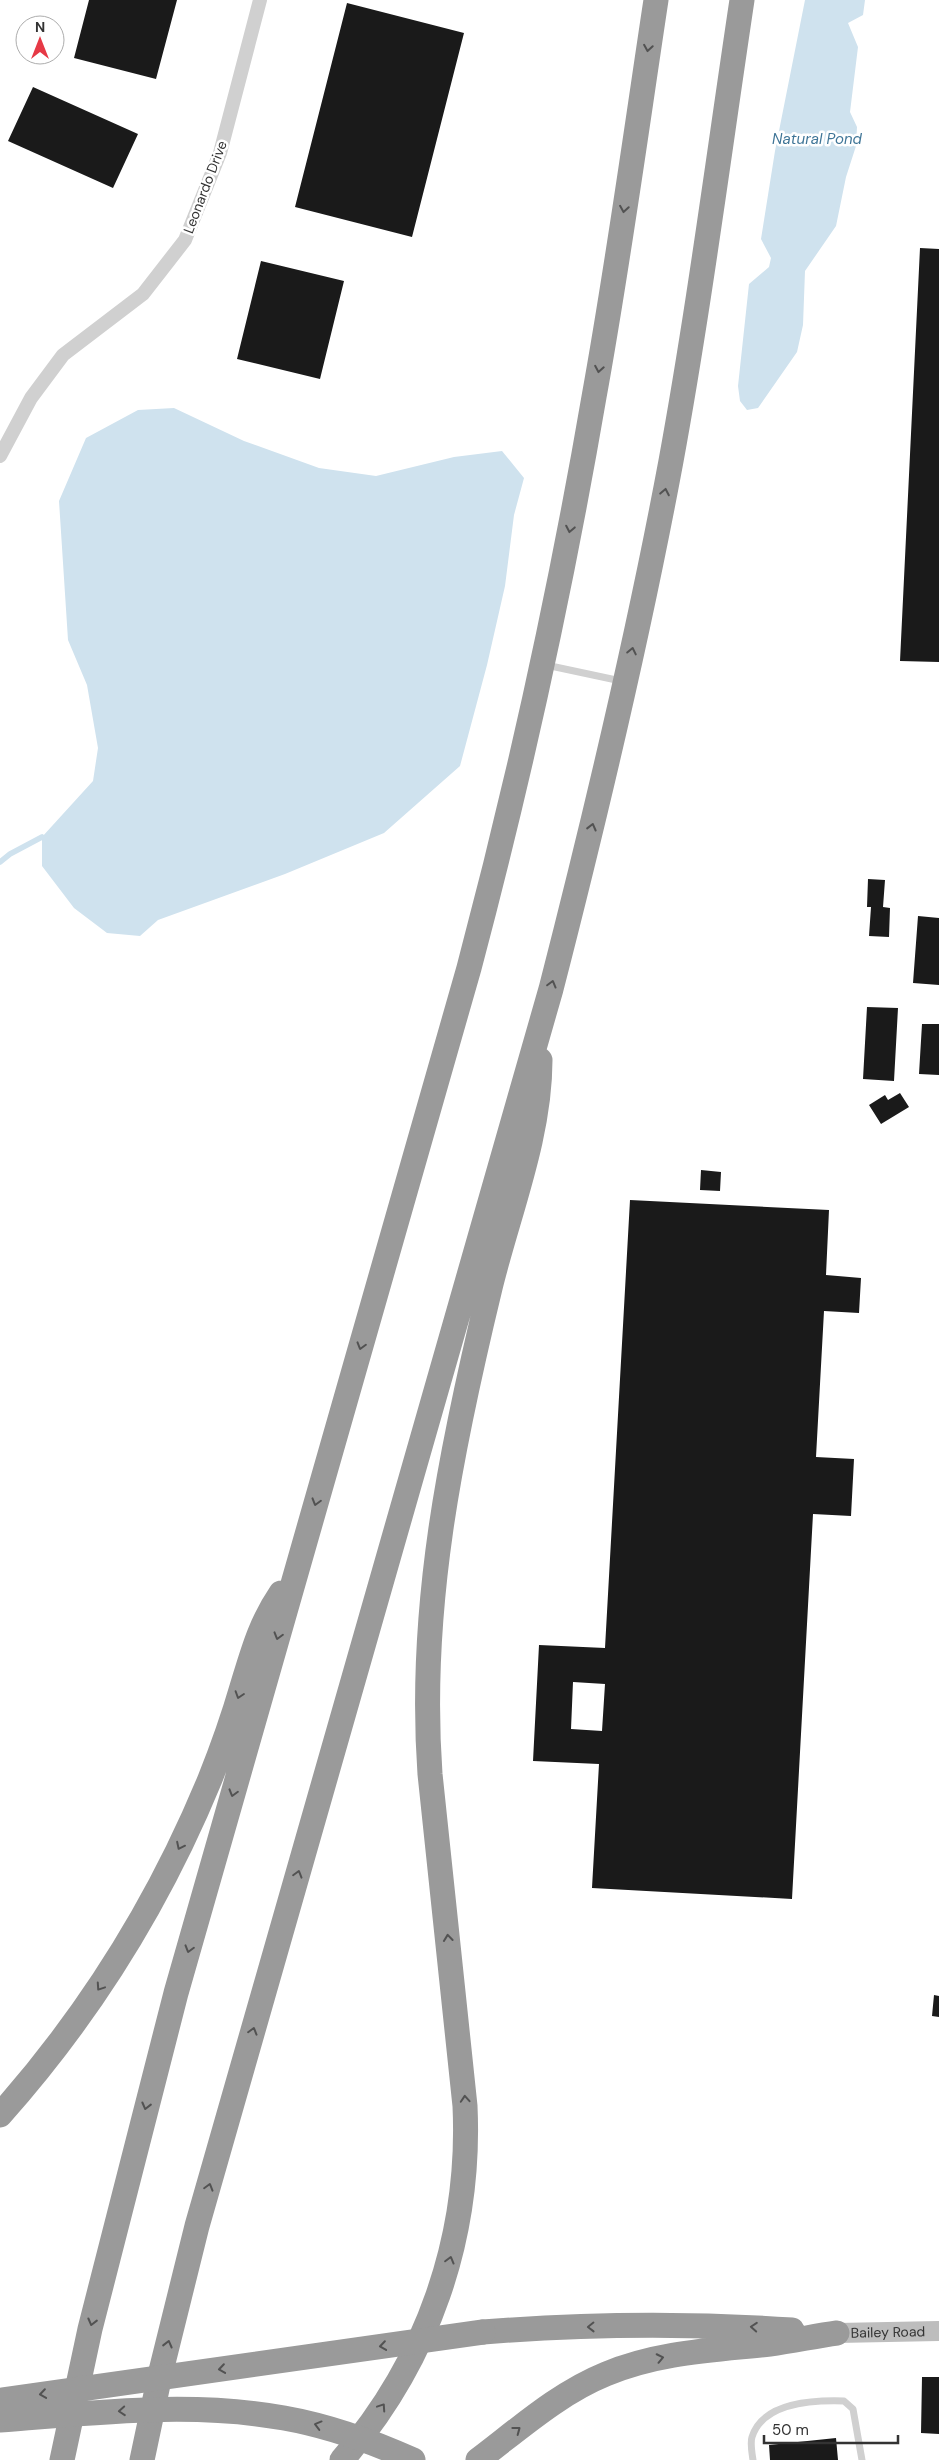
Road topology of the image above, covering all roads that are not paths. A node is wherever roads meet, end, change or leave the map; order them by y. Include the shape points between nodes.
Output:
1 (260, 0) edge
2 (656, 0) edge
3 (742, 0) edge
4 (0, 456) edge
5 (543, 664) junction
6 (626, 682) junction
7 (539, 1031) junction
8 (296, 1573) junction
9 (0, 2115) edge
10 (939, 2331) edge
11 (837, 2333) junction
12 (1, 2407) edge
13 (62, 2460) edge
14 (142, 2460) edge
15 (342, 2460) edge
16 (413, 2460) edge
17 (478, 2460) edge
18 (752, 2460) edge
19 (862, 2460) edge

1 - 4 street, Leonardo Drive via 220,153 185,240 143,294 63,356 31,398
2 -> 5 highway via 598,378
6 -> 3 highway via 680,409
5 - 6 lane
5 -> 8 highway via 471,959
7 -> 6 highway via 577,889
14 -> 7 highway via 198,2226
15 -> 7 highway via 387,2400 420,2342 449,2265 462,2202 465,2106 430,1774 426,1710 428,1636 437,1552 468,1386 537,1112
8 -> 9 highway via 260,1629 211,1777 182,1843 145,1914 72,2027
8 -> 13 highway via 159,2055 90,2329
10 - 11 main road, Bailey Road
11 -> 12 highway, bridge via 741,2326 483,2332
17 -> 11 highway via 560,2399 621,2368 688,2353
16 -> 12 highway, bridge via 337,2430 283,2418 228,2411
18 - 19 lane via 751,2438 760,2420 785,2408 817,2400 844,2401 853,2409

